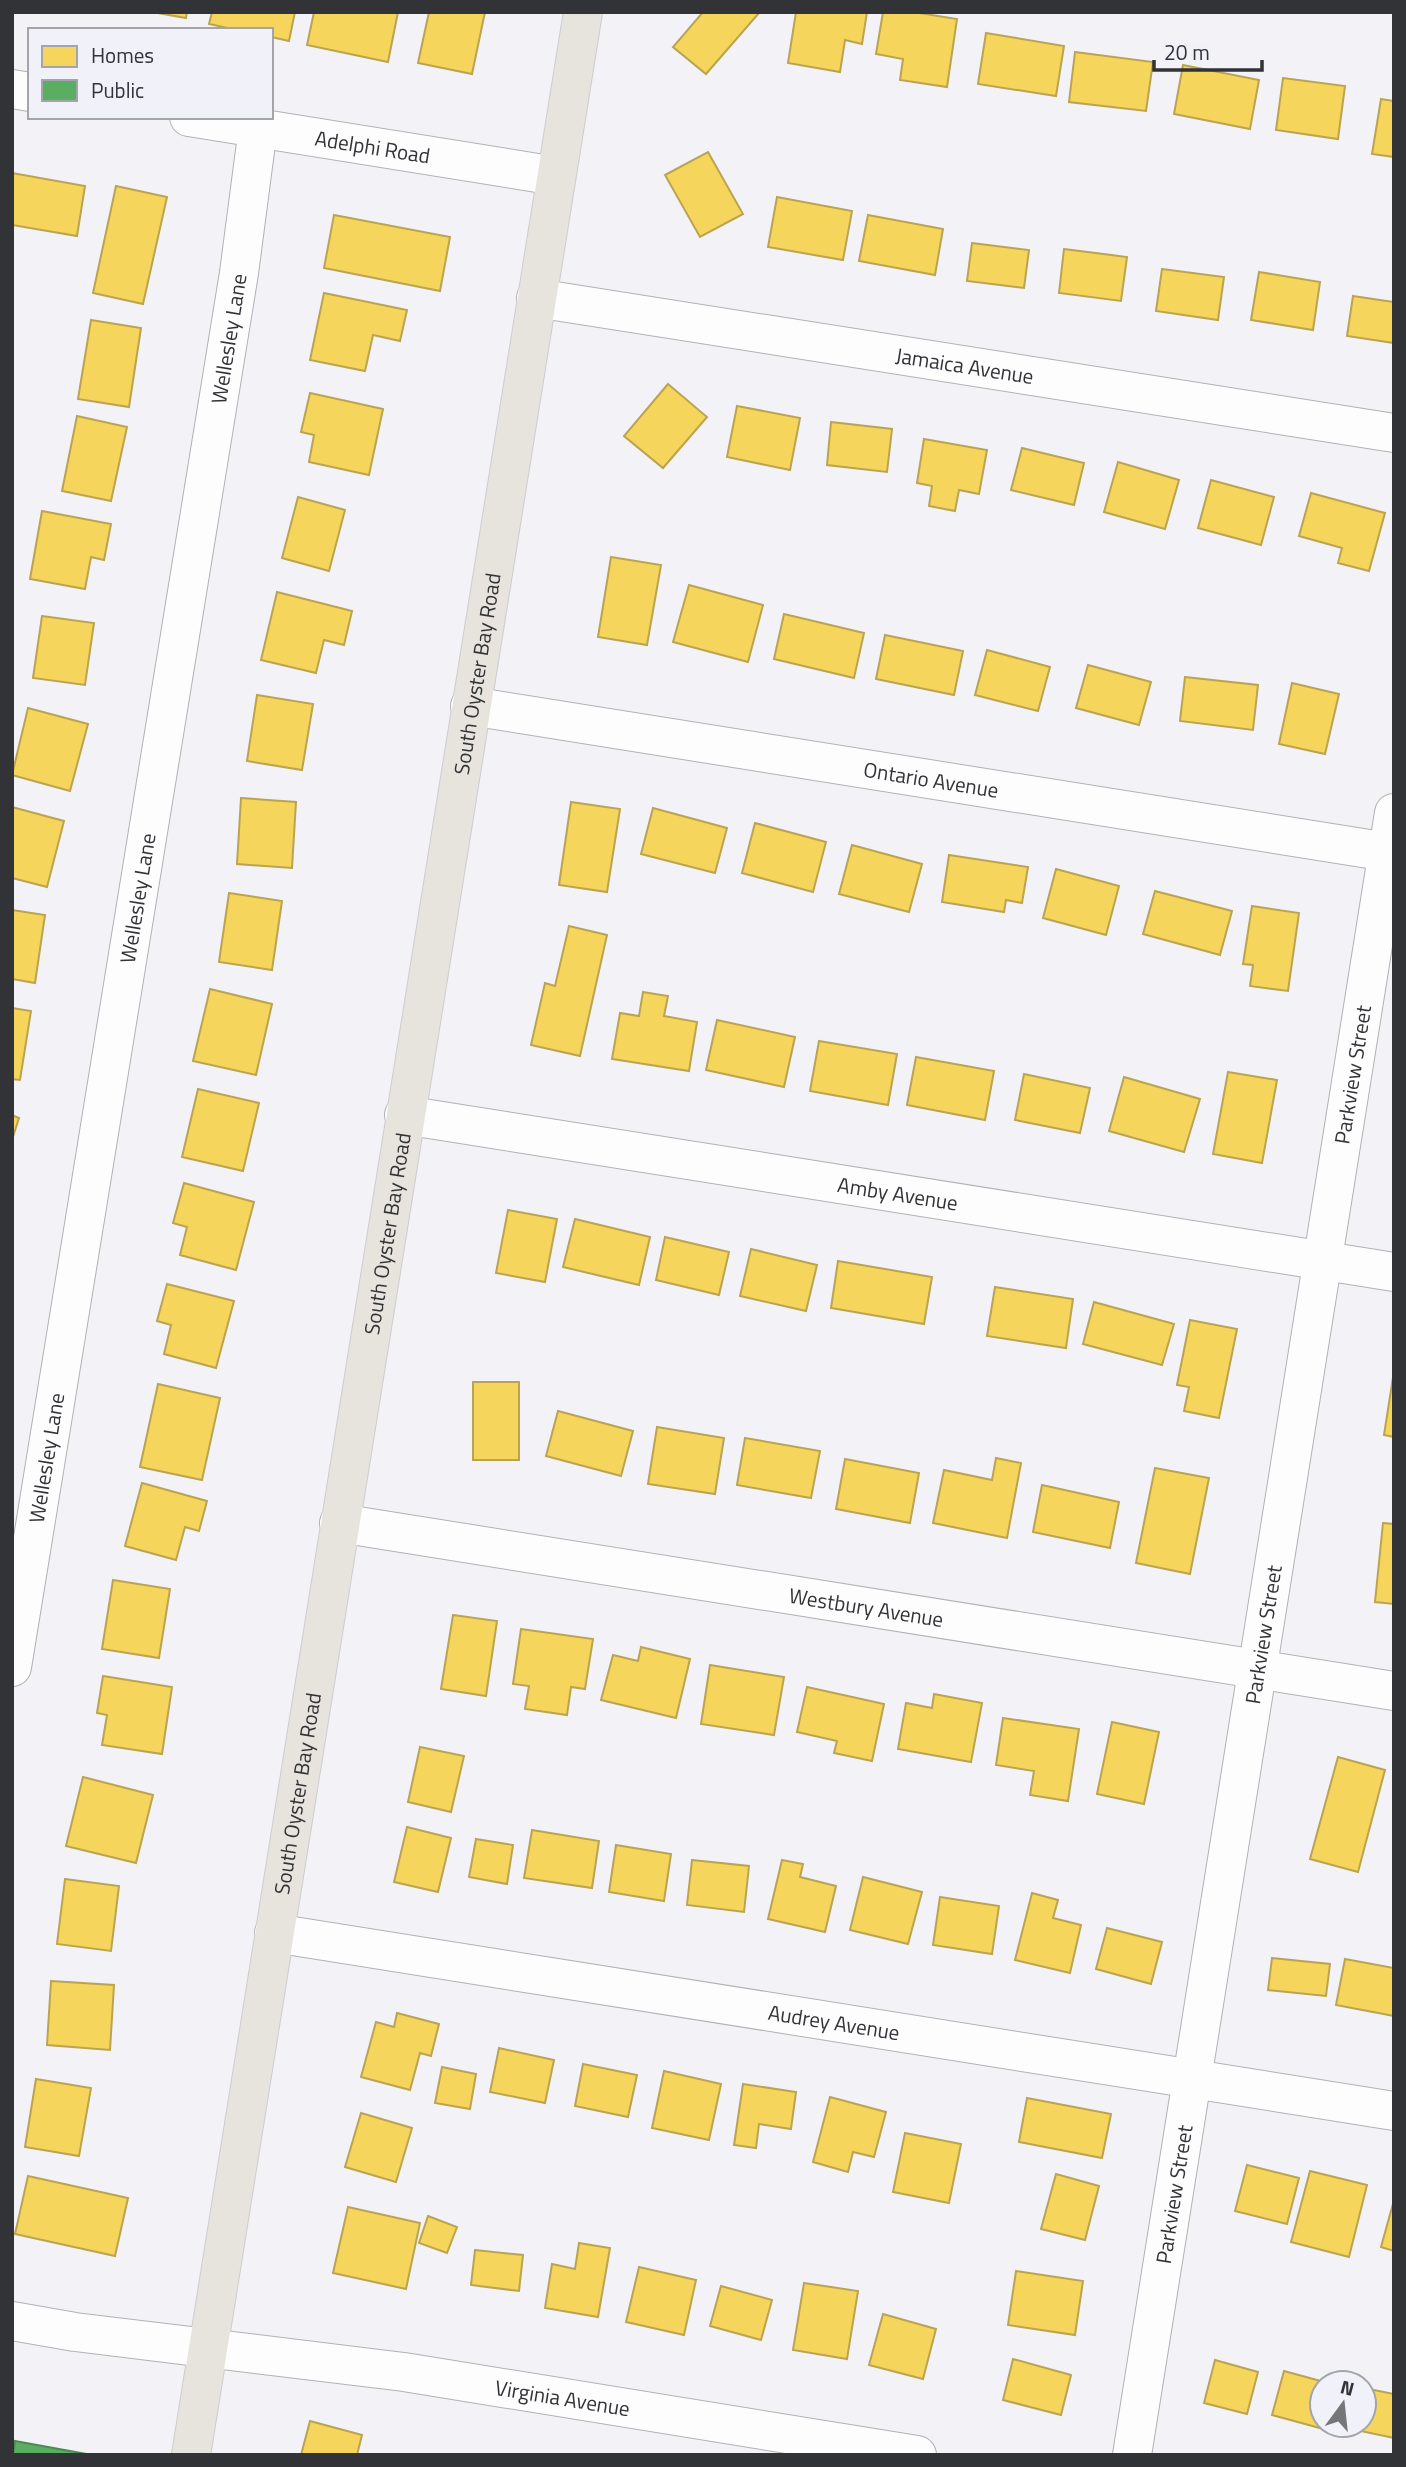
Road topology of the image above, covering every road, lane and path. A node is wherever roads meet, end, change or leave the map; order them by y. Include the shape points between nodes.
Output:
1 (583, 12) edge
2 (202, 119) edge
3 (258, 128) junction
4 (556, 176) junction
5 (536, 298) junction
6 (1394, 433) edge
7 (470, 706) junction
8 (1394, 813) edge
9 (1391, 852) edge
10 (404, 1115) junction
11 (1324, 1261) junction
12 (1394, 1272) edge
13 (339, 1523) junction
14 (12, 1667) edge
15 (1259, 1670) junction
16 (1394, 1691) edge
17 (274, 1933) junction
18 (1193, 2079) junction
19 (1394, 2111) edge
20 (12, 2321) edge
21 (207, 2347) junction
22 (191, 2455) edge
23 (917, 2455) edge
24 (1132, 2455) edge

1 - 4 main road, South Oyster Bay Road
2 - 3 street, Adelphi Road
3 - 4 street, Adelphi Road
3 - 14 street, Wellesley Lane
4 - 5 main road, South Oyster Bay Road
5 - 6 street, Jamaica Avenue
5 - 7 main road, South Oyster Bay Road
7 - 9 street, Ontario Avenue
7 - 10 main road, South Oyster Bay Road
8 - 9 street, Parkview Street
9 - 11 street, Parkview Street
10 - 11 street, Amby Avenue
10 - 13 main road, South Oyster Bay Road
11 - 12 street, Amby Avenue
11 - 15 street, Parkview Street
13 - 15 street, Westbury Avenue
13 - 17 main road, South Oyster Bay Road
15 - 16 street, Westbury Avenue
15 - 18 street, Parkview Street
17 - 18 street, Audrey Avenue
17 - 21 main road, South Oyster Bay Road
18 - 19 street, Audrey Avenue
18 - 24 street, Parkview Street
20 - 21 street, Virginia Avenue
21 - 22 main road, South Oyster Bay Road
21 - 23 street, Virginia Avenue via 404,2372

